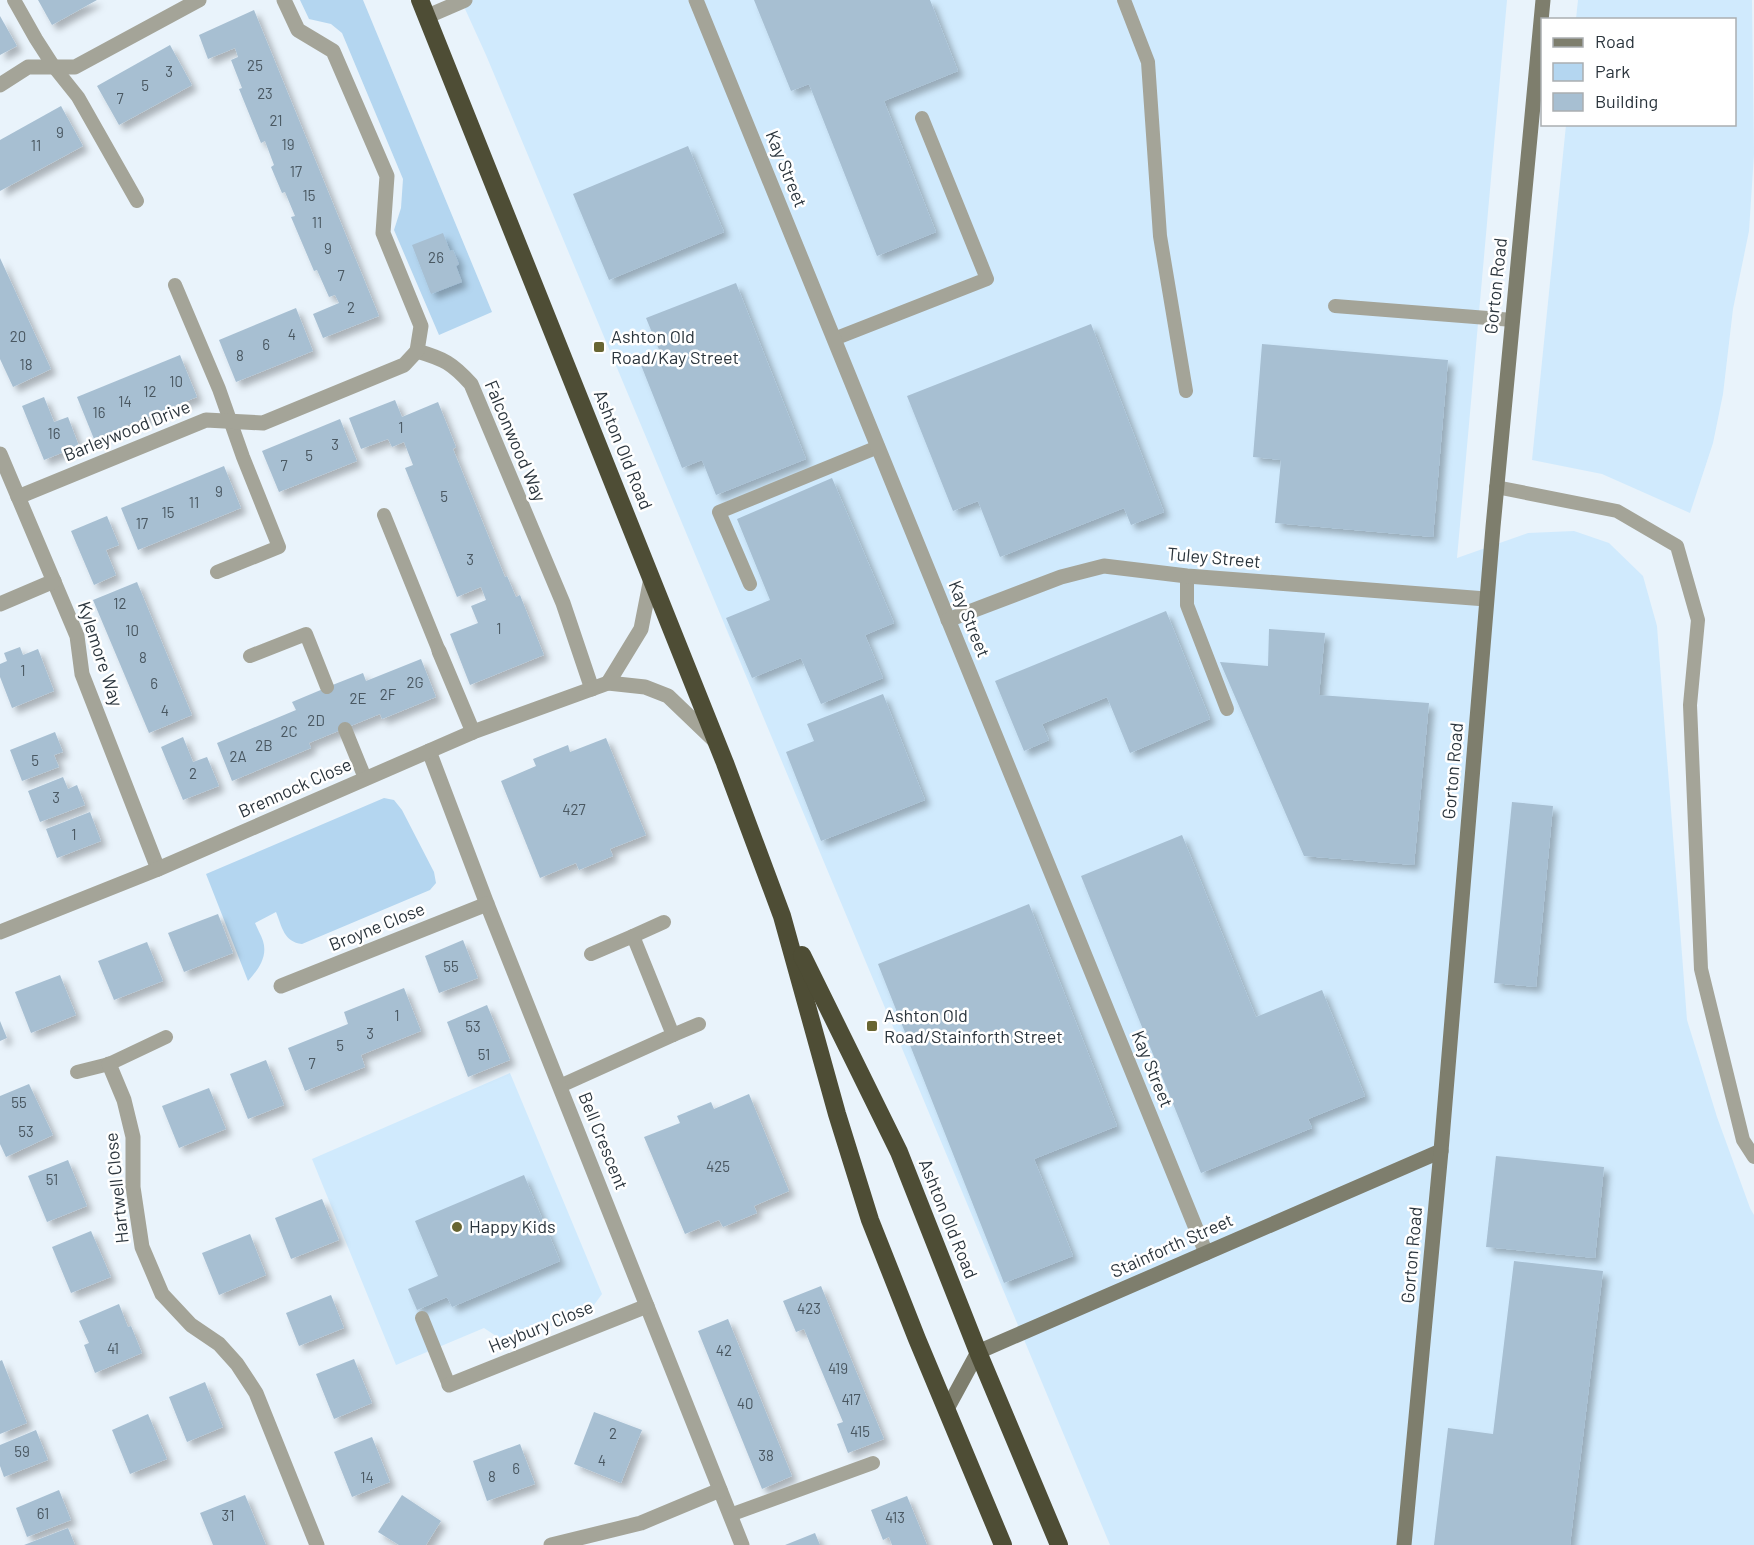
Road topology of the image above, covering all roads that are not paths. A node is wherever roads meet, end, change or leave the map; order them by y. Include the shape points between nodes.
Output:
1 (14, 0) edge
2 (199, 0) edge
3 (284, 0) edge
4 (465, 0) edge
5 (696, 0) edge
6 (1124, 0) edge
7 (1544, 0) edge
8 (424, 8) edge
9 (1542, 18) edge
10 (1541, 31) edge
11 (54, 67) junction
12 (0, 86) edge
13 (922, 117) dead end
14 (137, 201) dead end
15 (175, 285) dead end
16 (1335, 306) dead end
17 (1513, 320) junction
18 (834, 339) junction
19 (417, 351) junction
20 (1186, 391) dead end
21 (230, 422) junction
22 (878, 447) junction
23 (0, 454) edge
24 (1497, 487) junction
25 (18, 497) junction
26 (384, 515) dead end
27 (218, 572) dead end
28 (1187, 576) junction
29 (651, 578) junction
30 (54, 581) junction
31 (750, 584) dead end
32 (1486, 599) junction
33 (0, 604) edge
34 (948, 620) junction
35 (439, 651) joint
36 (250, 656) dead end
37 (608, 683) junction
38 (327, 687) dead end
39 (592, 689) junction
40 (1227, 709) dead end
41 (345, 729) dead end
42 (473, 732) junction
43 (716, 742) junction
44 (429, 751) junction
45 (365, 778) junction
46 (158, 869) junction
47 (487, 904) junction
48 (782, 916) junction
49 (664, 922) dead end
50 (0, 932) edge
51 (633, 936) junction
52 (591, 954) dead end
53 (281, 986) dead end
54 (699, 1024) dead end
55 (673, 1035) junction
56 (166, 1037) dead end
57 (109, 1064) junction
58 (77, 1072) dead end
59 (560, 1086) junction
60 (1441, 1151) junction
61 (1754, 1156) edge
62 (1206, 1253) junction
63 (647, 1306) junction
64 (422, 1318) dead end
65 (978, 1352) junction
66 (449, 1385) joint
67 (947, 1409) junction
68 (873, 1463) dead end
69 (720, 1490) junction
70 (730, 1515) junction
71 (317, 1545) edge
72 (550, 1545) edge
73 (742, 1545) edge
74 (1004, 1545) edge
75 (1059, 1545) edge
76 (1404, 1545) edge

1 - 11 lane
2 - 11 street via 75,68
3 - 19 street via 298,30 333,51 387,176 383,233 421,326
4 - 8 street
5 - 18 street, Kay Street
6 - 20 lane via 1148,62 1160,236
7 - 9 street, Gorton Road
8 - 29 highway, Ashton Old Road
10 - 17 street, Gorton Road
11 - 12 street via 28,67
11 - 14 lane via 78,97
13 - 18 lane via 987,279
15 - 21 lane
16 - 17 lane
17 - 24 street, Gorton Road
18 - 22 street, Kay Street
19 - 21 street, Barleywood Drive via 404,365 263,423
19 - 39 street, Falconwood Way via 455,367 471,384 563,603
21 - 25 street, Barleywood Drive via 206,420
21 - 27 lane via 279,547
22 - 31 lane via 719,512
22 - 34 street, Kay Street
23 - 25 street, Kylemore Way
24 - 32 street, Gorton Road
24 - 61 lane via 1617,511 1677,546 1698,620 1690,705 1701,969 1743,1140
25 - 30 street, Kylemore Way
26 - 35 lane
28 - 32 street, Tuley Street
28 - 34 street, Tuley Street via 1104,566
28 - 40 lane via 1188,605
29 - 37 street via 641,629
29 - 43 highway, Ashton Old Road
30 - 33 street
30 - 46 street, Kylemore Way via 77,636 82,674
32 - 60 street, Gorton Road
34 - 62 street, Kay Street
35 - 42 street
36 - 38 lane via 306,634
37 - 39 street, Brennock Close
37 - 43 street, Brennock Close via 645,687 668,696
39 - 42 street, Brennock Close
41 - 45 lane
42 - 44 street, Brennock Close
43 - 48 highway, Ashton Old Road
44 - 45 street, Brennock Close
44 - 47 street, Bell Crescent
45 - 46 street, Brennock Close
46 - 50 street, Brennock Close
47 - 53 street, Broyne Close
47 - 59 street, Bell Crescent
48 - 65 highway, Ashton Old Road via 899,1152
48 - 67 highway, Ashton Old Road via 870,1220
49 - 51 lane
51 - 52 lane
51 - 55 lane
54 - 55 lane
55 - 59 lane
56 - 57 lane
57 - 58 lane
57 - 71 street, Hartwell Close via 133,1137 133,1187 142,1248 162,1294 191,1325 219,1344 256,1393
59 - 63 street, Bell Crescent
60 - 62 street, Stainforth Street
60 - 76 street, Gorton Road
62 - 65 street, Stainforth Street
63 - 66 street, Heybury Close
63 - 69 street, Bell Crescent
64 - 66 lane
65 - 67 street
65 - 75 highway, Ashton Old Road
67 - 74 highway, Ashton Old Road
68 - 70 lane
69 - 70 street, Bell Crescent
69 - 72 street via 641,1523
70 - 73 street, Bell Crescent

